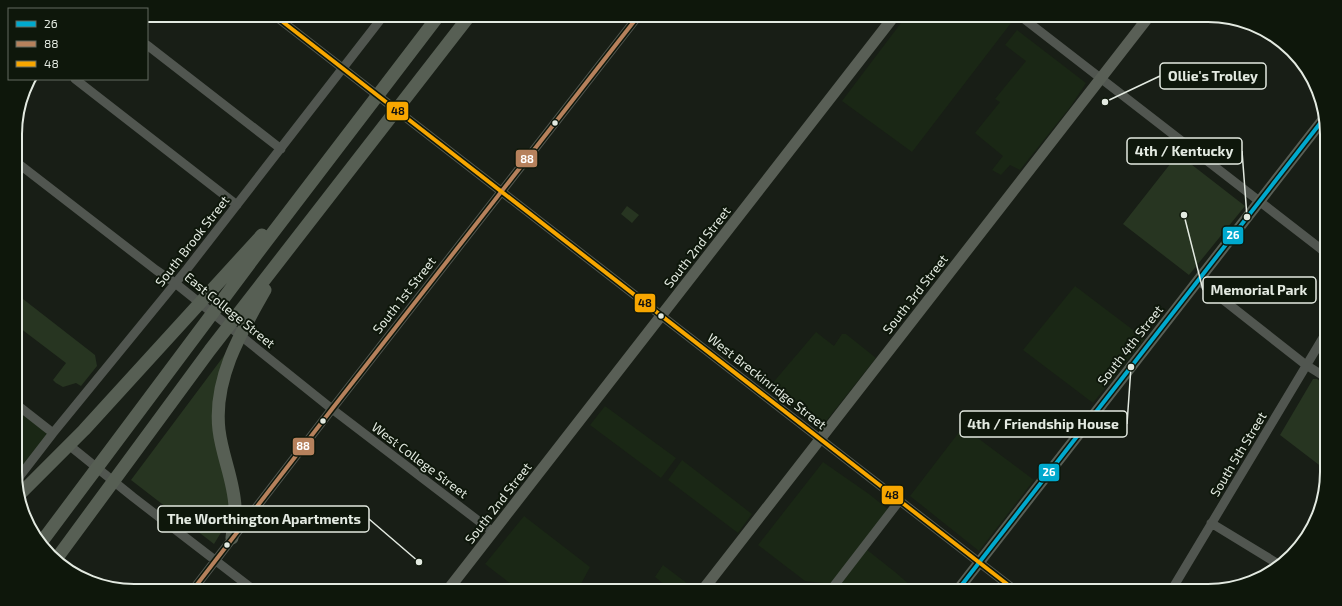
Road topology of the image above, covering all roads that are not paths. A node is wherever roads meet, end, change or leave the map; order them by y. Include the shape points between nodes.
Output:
1 (283, 22) edge
2 (379, 22) edge
3 (434, 22) edge
4 (464, 22) edge
5 (632, 22) edge
6 (890, 22) edge
7 (1028, 22) edge
8 (1144, 22) edge
9 (148, 46) edge
10 (343, 68) junction
11 (1100, 78) junction
12 (75, 80) edge
13 (1319, 124) edge
14 (281, 149) junction
15 (22, 166) edge
16 (502, 192) junction
17 (1260, 202) junction
18 (237, 205) junction
19 (1320, 249) edge
20 (1198, 280) junction
21 (175, 283) junction
22 (226, 284) junction
23 (252, 304) junction
24 (661, 316) junction
25 (1320, 342) edge
26 (1306, 365) junction
27 (1320, 374) edge
28 (22, 409) edge
29 (332, 409) junction
30 (53, 433) junction
31 (821, 439) junction
32 (70, 446) junction
33 (22, 473) edge
34 (24, 490) edge
35 (900, 500) junction
36 (1211, 524) junction
37 (493, 532) junction
38 (232, 538) junction
39 (44, 539) edge
40 (59, 555) edge
41 (215, 560) junction
42 (979, 562) junction
43 (1274, 562) edge
44 (197, 584) edge
45 (246, 584) edge
46 (452, 584) edge
47 (707, 584) edge
48 (835, 584) edge
49 (962, 584) edge
50 (1007, 584) edge
51 (1175, 584) edge

1 - 10 street, West Breckinridge Street
2 - 10 street, South Brook Street
3 - 22 highway via 321,171
4 - 23 highway via 291,245
5 - 16 street, South 1st Street
6 - 24 main road, South 2nd Street
7 - 11 street
8 - 11 main road, South 3rd Street
9 - 14 street
10 - 14 street, South Brook Street
10 - 16 street, West Breckinridge Street
11 - 17 street
11 - 31 main road, South 3rd Street
12 - 18 street
13 - 17 main road, South 4th Street
14 - 18 street, South Brook Street
15 - 21 street, East College Street
16 - 24 street, West Breckinridge Street
16 - 29 street, South 1st Street
17 - 19 street
17 - 20 main road, South 4th Street
18 - 21 street, South Brook Street
20 - 26 street
20 - 42 main road, South 4th Street
21 - 29 street, East College Street
21 - 30 street, South Brook Street
22 - 32 highway via 177,329
22 - 39 highway via 192,341
23 - 38 highway via 227,366 218,406 221,441 234,494
23 - 40 highway via 210,350
24 - 31 street, West Breckinridge Street
24 - 37 main road, South 2nd Street
25 - 26 street, South 5th Street
26 - 27 street
26 - 36 street, South 5th Street
28 - 30 street
29 - 37 street, West College Street
29 - 38 street, South 1st Street
30 - 33 street, South Brook Street
31 - 35 street, West Breckinridge Street
31 - 47 main road, South 3rd Street
32 - 34 highway
32 - 41 street
35 - 42 street, West Breckinridge Street
35 - 48 street
36 - 43 street
36 - 51 street, South 5th Street
37 - 46 main road, South 2nd Street
38 - 41 street, South 1st Street
41 - 44 street, South 1st Street
41 - 45 street
42 - 49 main road, South 4th Street
42 - 50 street, West Breckinridge Street

